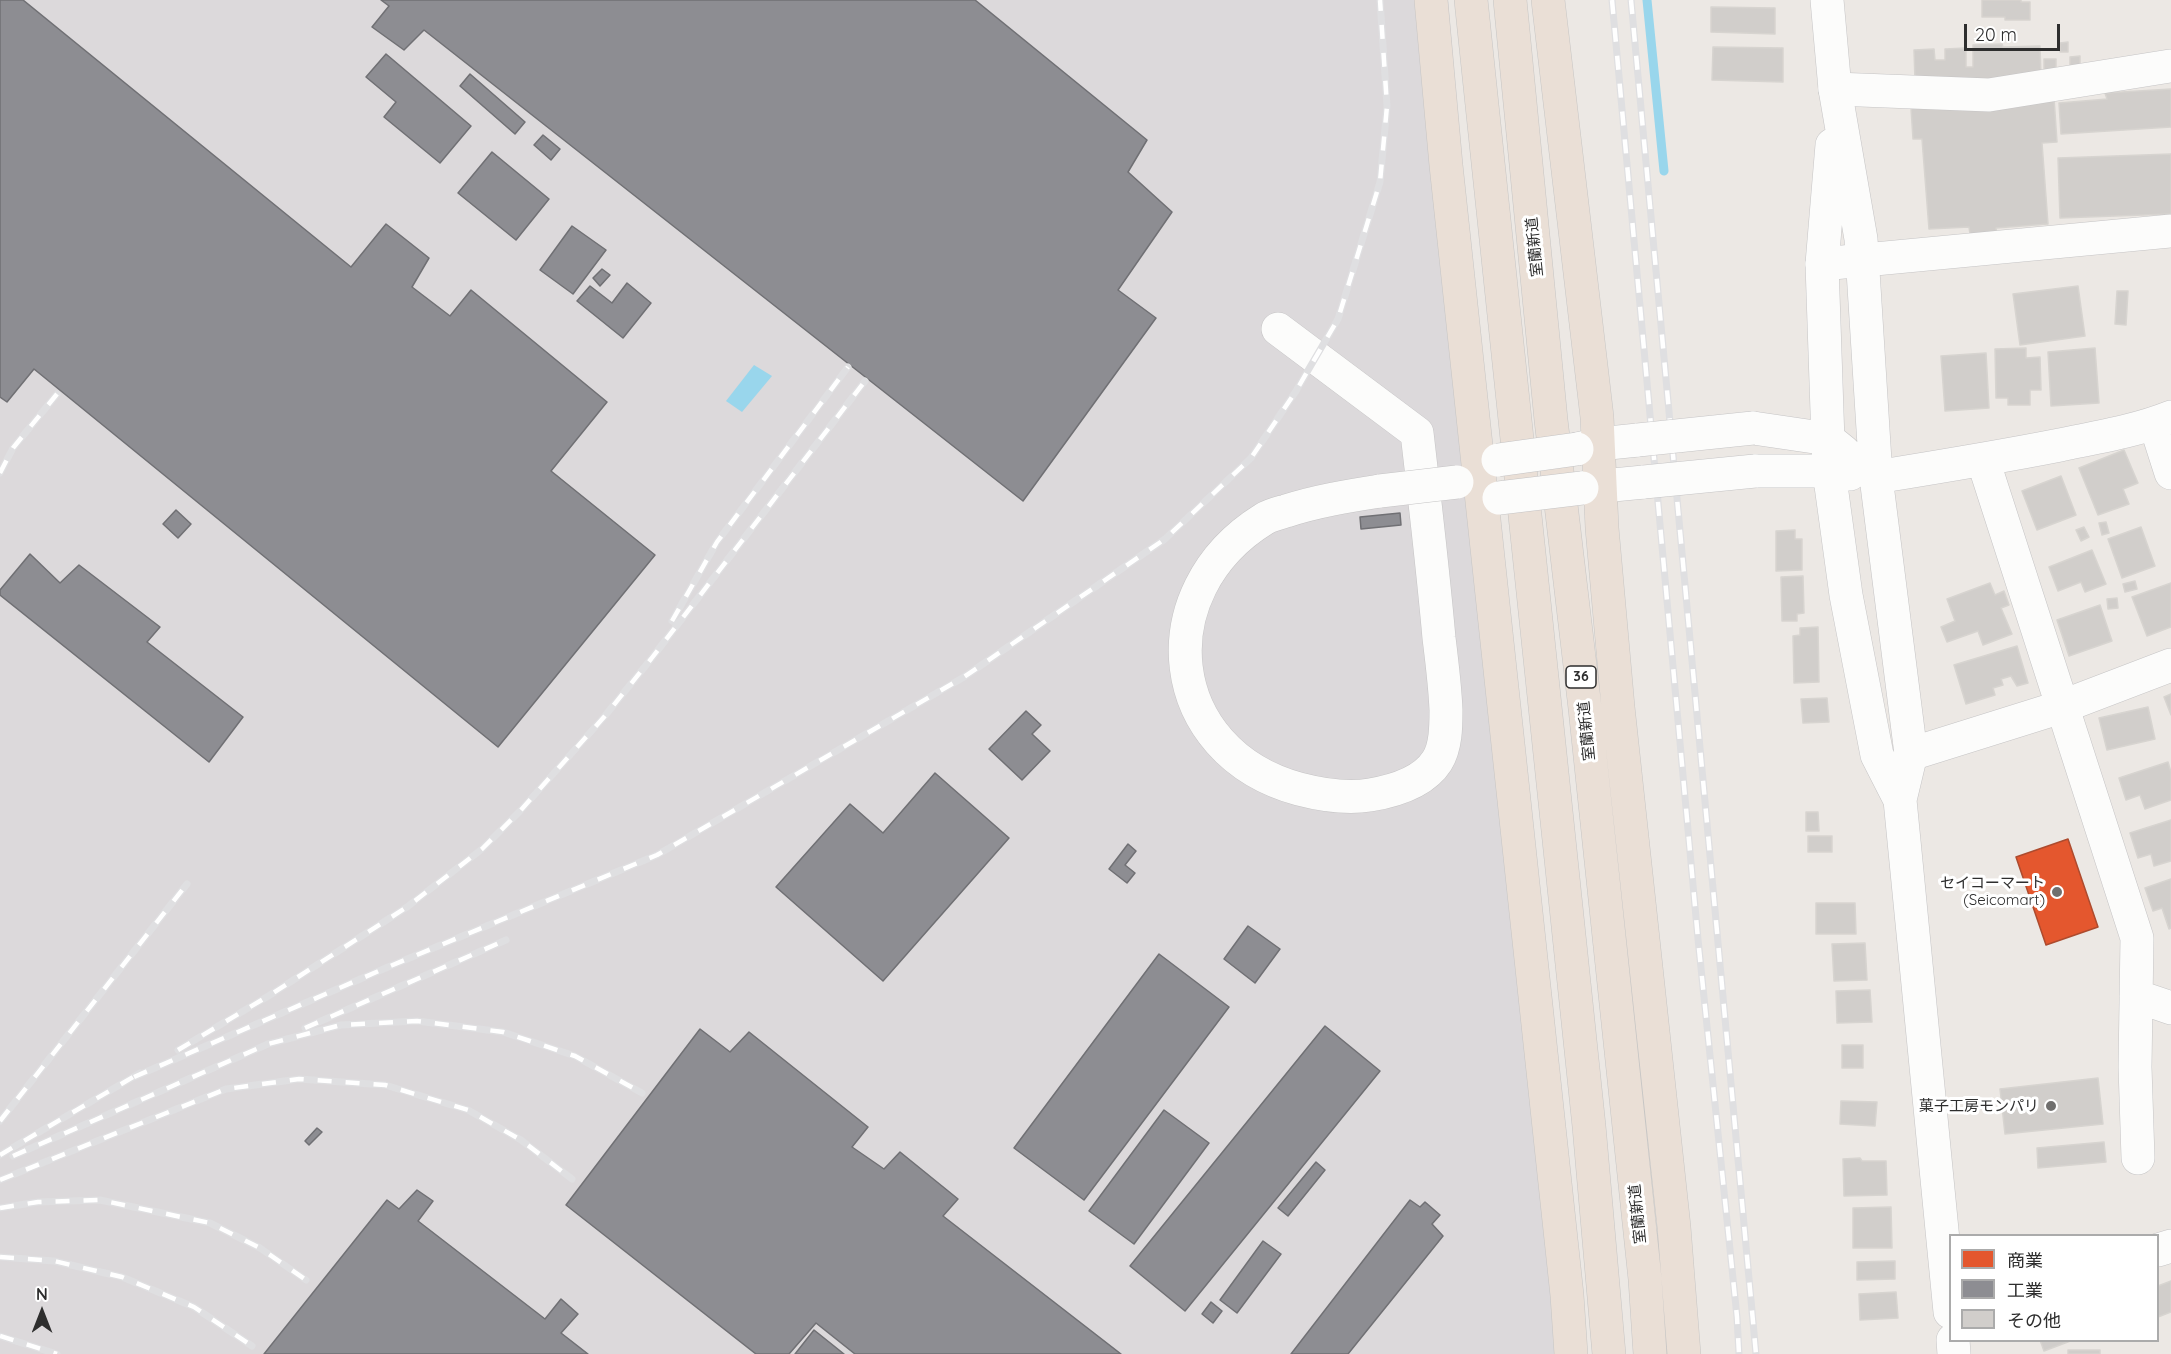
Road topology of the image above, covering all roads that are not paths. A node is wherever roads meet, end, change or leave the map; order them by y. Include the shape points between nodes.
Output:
1 (1431, 0) edge
2 (1471, 0) edge
3 (1510, 0) edge
4 (1548, 0) edge
5 (1827, 0) edge
6 (2170, 66) edge
7 (1835, 89) junction
8 (2171, 231) edge
9 (1862, 260) junction
10 (1822, 264) junction
11 (1278, 329) dead end
12 (2163, 420) edge
13 (1828, 439) junction
14 (1588, 446) junction
15 (1983, 460) junction
16 (1828, 471) junction
17 (2171, 473) edge
18 (1876, 477) junction
19 (1483, 481) junction
20 (1591, 487) junction
21 (2171, 665) edge
22 (2061, 707) junction
23 (1911, 754) junction
24 (1900, 800) junction
25 (2136, 996) junction
26 (2171, 1008) edge
27 (2138, 1158) dead end
28 (1949, 1302) edge
29 (1571, 1354) edge
30 (1609, 1354) edge
31 (1650, 1354) edge
32 (1684, 1354) edge

1 - 19 highway
2 - 30 highway via 1589,1126
3 - 31 highway, 室蘭新道 / 36
4 - 14 highway via 1574,215
5 - 7 street
6 - 7 street via 1989,95
7 - 9 street
7 - 10 street
8 - 9 street
9 - 10 street
9 - 18 street
10 - 13 street
11 - 19 street, bridge via 1417,433 1436,594 1446,709 1444,740 1437,761 1420,778 1390,792 1357,797 1281,784 1246,765 1215,736 1195,703 1185,667 1186,627 1196,593 1214,563 1238,538 1266,518 1311,504 1380,491
12 - 15 street
12 - 17 street
13 - 14 street, bridge via 1753,428
13 - 16 street
13 - 18 street
14 - 19 street, bridge
14 - 20 highway
15 - 18 street
15 - 22 street
16 - 18 street
16 - 20 street, bridge via 1755,471
16 - 24 street via 1845,595 1878,755
18 - 23 street
19 - 20 street, bridge
19 - 29 highway
20 - 32 highway via 1602,528
21 - 22 street
22 - 23 street
22 - 25 street via 2137,938
23 - 24 street
24 - 28 street
25 - 26 street
25 - 27 street

